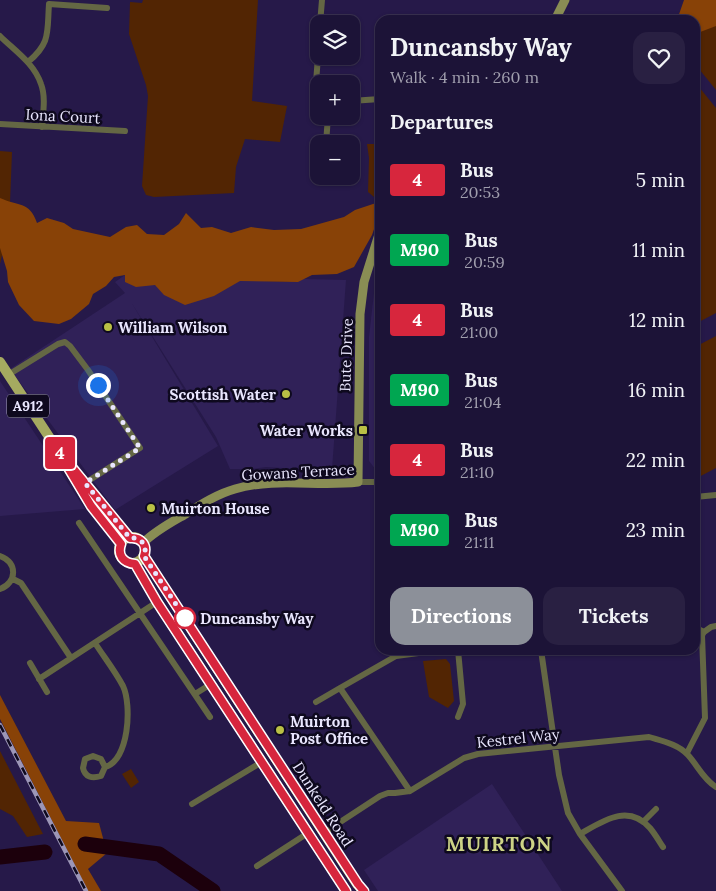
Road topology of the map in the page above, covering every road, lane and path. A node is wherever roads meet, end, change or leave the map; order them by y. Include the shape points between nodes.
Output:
1 (322, 0) edge
2 (565, 0) edge
3 (107, 8) dead end
4 (321, 15) edge
5 (558, 15) edge
6 (0, 36) edge
7 (28, 62) junction
8 (375, 99) edge
9 (360, 100) edge
10 (0, 124) edge
11 (42, 127) junction
12 (125, 131) dead end
13 (375, 247) edge
14 (0, 362) edge
15 (8, 376) junction
16 (57, 449) junction
17 (358, 482) junction
18 (375, 482) edge
19 (85, 483) junction
20 (716, 496) edge
21 (700, 498) edge
22 (79, 523) dead end
23 (130, 538) junction
24 (143, 543) junction
25 (121, 544) junction
26 (0, 556) edge
27 (144, 556) junction
28 (135, 564) junction
29 (13, 579) junction
30 (0, 589) edge
31 (157, 602) junction
32 (140, 613) junction
33 (716, 626) edge
34 (700, 630) edge
35 (704, 632) junction
36 (94, 643) junction
37 (402, 655) edge
38 (458, 655) edge
39 (543, 655) edge
40 (71, 658) junction
41 (30, 663) dead end
42 (39, 679) junction
43 (211, 684) junction
44 (340, 688) junction
45 (47, 692) dead end
46 (195, 694) junction
47 (316, 702) dead end
48 (210, 717) dead end
49 (458, 717) dead end
50 (555, 747) junction
51 (687, 753) junction
52 (262, 762) junction
53 (105, 767) dead end
54 (716, 787) edge
55 (410, 791) junction
56 (192, 804) dead end
57 (656, 809) dead end
58 (643, 822) junction
59 (325, 832) junction
60 (308, 833) junction
61 (580, 834) junction
62 (663, 847) dead end
63 (256, 866) dead end
64 (346, 891) edge
65 (364, 891) edge
66 (622, 891) edge

1 - 4 street
2 - 5 street
3 - 7 street via 49,4 44,46
6 - 7 street
7 - 11 street via 41,83
8 - 9 street
10 - 11 street, Iona Court
11 - 12 street, Iona Court
13 - 17 street, Bute Drive via 364,282 360,314
14 - 15 main road, A912
15 - 16 main road, A912
15 - 19 street via 65,342 88,370 140,448
16 - 19 main road, A912
16 - 25 main road, A912 via 91,506
17 - 18 street, Gowans Terrace
17 - 24 street, Gowans Terrace via 236,488 205,502
19 - 23 main road, A912
20 - 21 street
22 - 32 street
23 - 24 main road, A912 via 138,538
23 - 25 main road
24 - 27 main road via 146,548
25 - 28 main road, A912 via 119,552 123,560
26 - 29 street via 11,563
27 - 28 main road
27 - 59 main road, Dunkeld Road
28 - 31 main road, Dunkeld Road / A912
29 - 30 street
29 - 40 street via 21,583
31 - 32 street
31 - 43 main road, Dunkeld Road / A912
32 - 36 street
32 - 46 street
33 - 35 street
34 - 35 street
35 - 51 street via 705,718
36 - 40 street
36 - 53 street via 123,686 126,699 122,751 114,764
37 - 44 street
38 - 49 street via 463,704
39 - 50 street
40 - 42 street
41 - 42 street
42 - 45 street
43 - 46 street
43 - 52 main road, Dunkeld Road / A912
44 - 47 street
44 - 55 street
46 - 48 street
50 - 51 street, Kestrel Way via 649,737
50 - 55 street, Kestrel Way via 464,758
50 - 61 street via 568,813
51 - 54 street, Kestrel Way via 704,778
52 - 56 street
52 - 60 main road, Dunkeld Road / A912
55 - 59 street, Kestrel Way via 380,796
57 - 58 street
58 - 61 street via 631,815 622,815
58 - 62 street
59 - 65 main road, Dunkeld Road
60 - 63 street
60 - 64 main road, Dunkeld Road / A912
61 - 66 street

